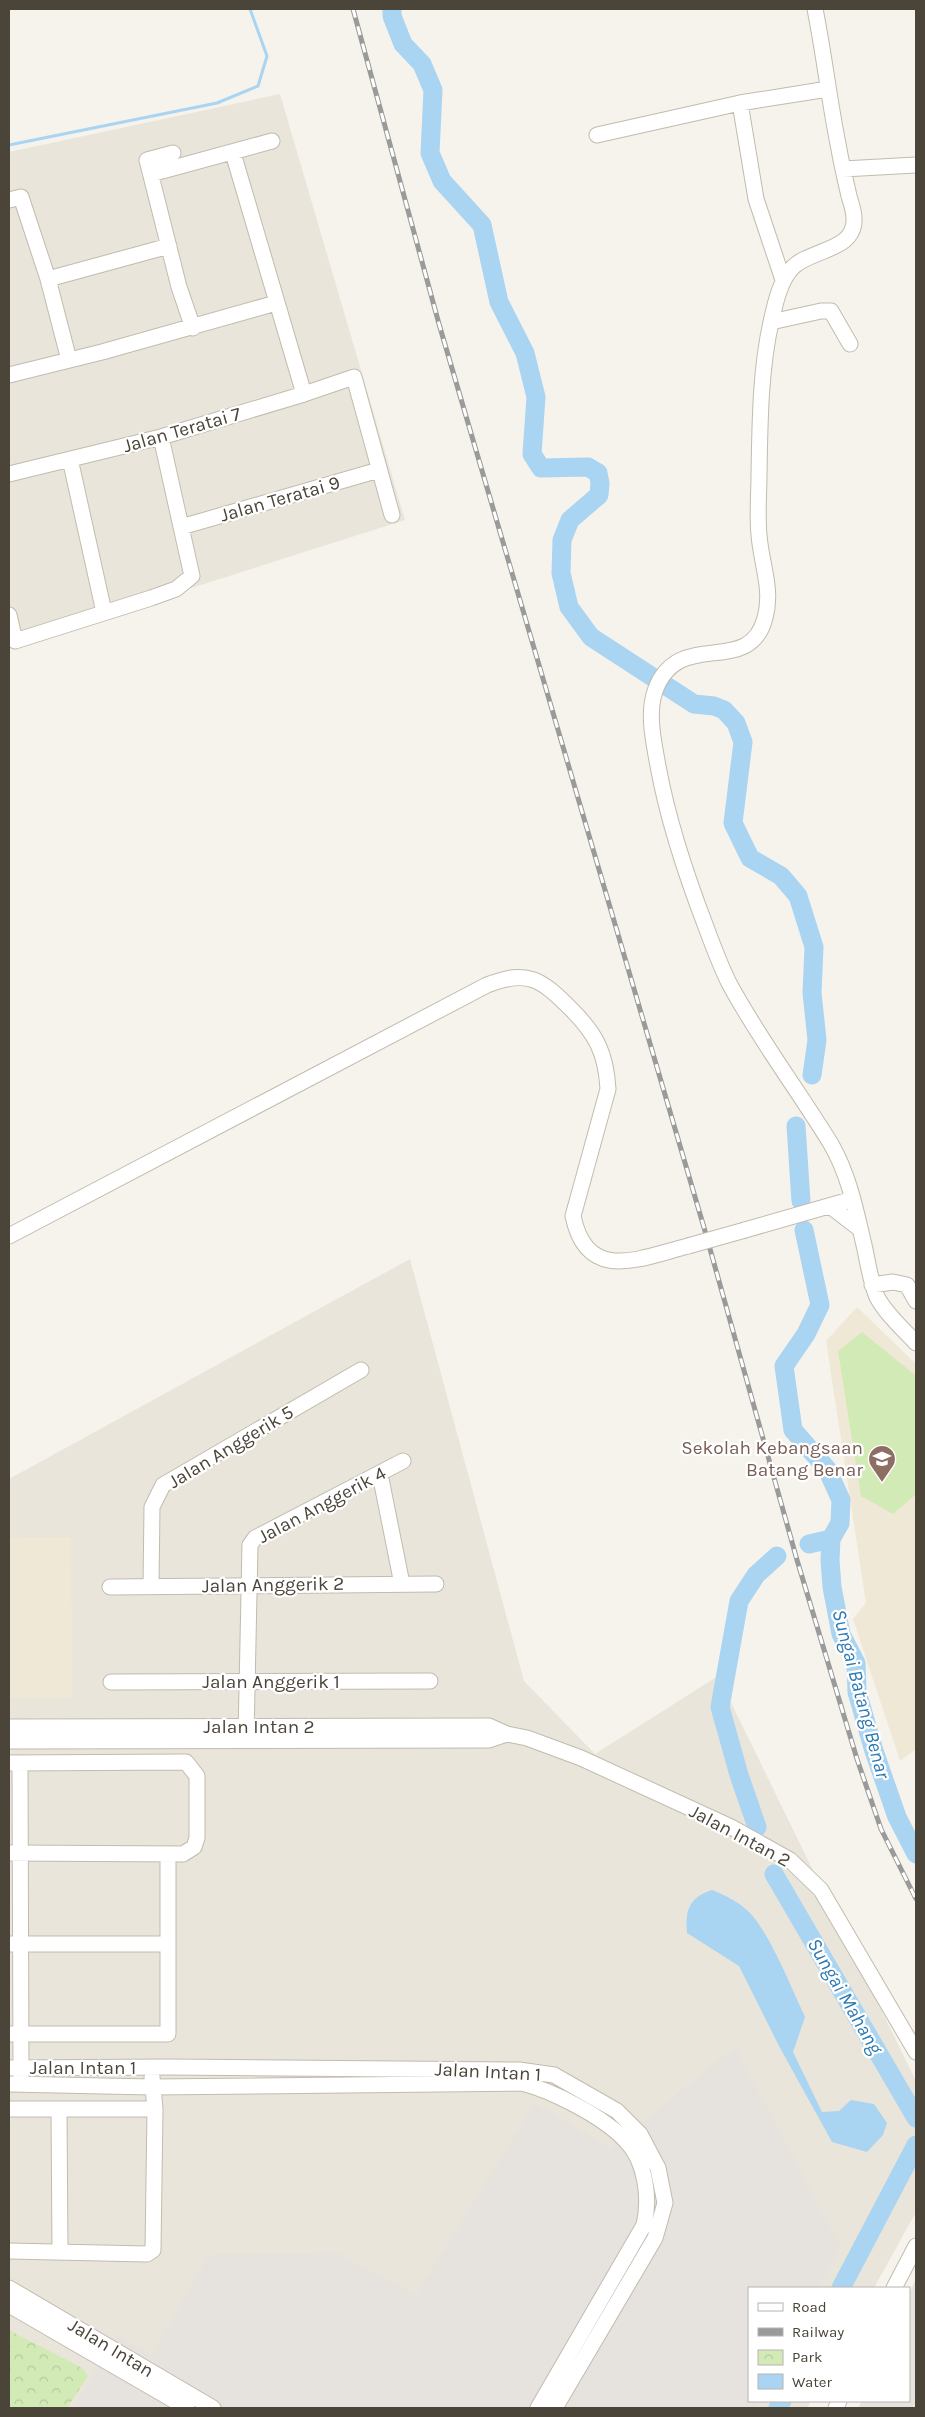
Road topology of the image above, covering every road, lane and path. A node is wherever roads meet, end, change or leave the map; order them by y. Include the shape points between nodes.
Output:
1 (815, 9) edge
2 (828, 89) junction
3 (740, 103) junction
4 (597, 135) dead end
5 (272, 142) dead end
6 (173, 153) dead end
7 (233, 153) junction
8 (916, 164) edge
9 (842, 169) junction
10 (151, 174) junction
11 (9, 200) edge
12 (169, 246) junction
13 (48, 279) junction
14 (784, 280) junction
15 (276, 303) junction
16 (771, 322) junction
17 (193, 328) junction
18 (850, 344) dead end
19 (69, 360) junction
20 (9, 375) edge
21 (304, 394) junction
22 (161, 436) junction
23 (70, 459) junction
24 (379, 470) junction
25 (9, 474) edge
26 (392, 514) dead end
27 (181, 527) junction
28 (104, 612) junction
29 (9, 615) edge
30 (843, 1168) junction
31 (853, 1199) junction
32 (830, 1206) junction
33 (860, 1229) junction
34 (9, 1236) edge
35 (872, 1284) junction
36 (916, 1301) edge
37 (916, 1343) edge
38 (361, 1370) dead end
39 (403, 1461) dead end
40 (380, 1474) junction
41 (402, 1584) junction
42 (436, 1584) dead end
43 (248, 1585) junction
44 (151, 1586) junction
45 (110, 1587) dead end
46 (430, 1681) dead end
47 (111, 1682) dead end
48 (247, 1682) junction
49 (9, 1727) edge
50 (246, 1734) junction
51 (9, 1741) edge
52 (14, 1763) edge
53 (14, 1853) edge
54 (168, 1854) junction
55 (15, 1944) edge
56 (168, 1944) junction
57 (15, 2034) edge
58 (916, 2052) edge
59 (151, 2067) junction
60 (15, 2068) edge
61 (15, 2085) edge
62 (152, 2087) junction
63 (155, 2108) junction
64 (9, 2109) edge
65 (59, 2109) junction
66 (916, 2246) edge
67 (9, 2251) edge
68 (60, 2252) junction
69 (895, 2287) edge
70 (10, 2291) edge
71 (9, 2305) edge
72 (187, 2408) edge
73 (213, 2408) edge
74 (538, 2408) edge
75 (555, 2408) edge

1 - 2 street
2 - 3 street
2 - 9 street
3 - 4 street
3 - 14 street via 756,199
5 - 7 street
6 - 10 street via 147,160
7 - 10 street
7 - 15 street
8 - 9 street
9 - 14 street via 854,219 852,233 845,241 800,260
10 - 12 street
11 - 13 street via 21,197
12 - 13 street
12 - 17 street
13 - 19 street
14 - 16 street
15 - 17 street
15 - 21 street
16 - 18 street via 831,311
16 - 30 street via 760,402 759,536 768,587 764,624 748,645 683,658 672,664 662,676 651,706 663,793 683,863 721,966 756,1031
17 - 19 street
19 - 20 street
21 - 22 street, Jalan Teratai 7
21 - 24 street, Jalan Teratai 7 via 354,377
22 - 23 street, Jalan Teratai 7
22 - 27 street
23 - 25 street, Jalan Teratai 7
23 - 28 street
24 - 26 street
24 - 27 street, Jalan Teratai 9
27 - 28 street via 192,576 176,589
28 - 29 street via 15,641
30 - 31 street
30 - 32 street via 840,1194
31 - 32 street
31 - 33 street
32 - 33 street
32 - 34 street, bridge via 618,1263 602,1259 584,1245 576,1231 573,1216 608,1089 600,1046 589,1027 549,987 536,980 506,978 487,985
33 - 35 street
35 - 36 street via 906,1284
35 - 37 street via 879,1301
38 - 44 street, Jalan Anggerik 5 via 163,1485 152,1506
39 - 40 street, Jalan Anggerik 4
40 - 41 street
40 - 43 street, Jalan Anggerik 4 via 255,1538 250,1545
41 - 42 street, Jalan Anggerik 2
41 - 43 street, Jalan Anggerik 2
43 - 44 street, Jalan Anggerik 2
43 - 48 street, Jalan Anggerik 4
44 - 45 street, Jalan Anggerik 2
46 - 48 street, Jalan Anggerik 1
47 - 48 street, Jalan Anggerik 1
48 - 50 street, Jalan Anggerik 4
49 - 50 street, Jalan Intan 2
50 - 51 street, Jalan Intan 2
50 - 58 street, Jalan Intan 2 via 488,1740 507,1734 580,1758 731,1827 790,1860 821,1890
52 - 53 street
52 - 54 street via 186,1762 196,1776 197,1838 194,1847 183,1854
53 - 54 street
53 - 55 street
54 - 56 street
55 - 56 street
55 - 57 street
56 - 57 street via 168,2034
57 - 60 street
59 - 60 street, Jalan Intan 1
59 - 62 street
59 - 75 street, Jalan Intan 1 via 519,2070 554,2075 617,2111 640,2134 658,2168 665,2203 651,2245
60 - 61 street
61 - 62 street, Jalan Intan 1
62 - 63 street
62 - 74 street, Jalan Intan 1 via 522,2083 564,2098 627,2141 636,2155 645,2186 648,2208 644,2225
63 - 65 street
63 - 68 street via 154,2250 147,2254
64 - 65 street
65 - 68 street
66 - 69 street
67 - 68 street
70 - 73 street, Jalan Intan
71 - 72 street, Jalan Intan

